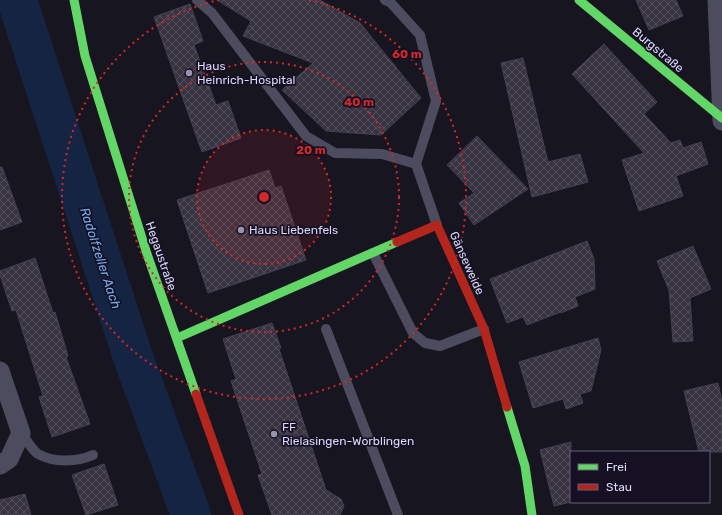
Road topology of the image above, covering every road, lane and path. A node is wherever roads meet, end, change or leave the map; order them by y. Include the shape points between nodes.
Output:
1 (74, 0) edge
2 (197, 0) edge
3 (385, 0) edge
4 (579, 0) edge
5 (718, 0) edge
6 (722, 118) edge
7 (722, 121) edge
8 (416, 164) junction
9 (437, 225) junction
10 (373, 253) junction
11 (326, 329) dead end
12 (484, 329) junction
13 (177, 338) junction
14 (0, 372) edge
15 (21, 433) junction
16 (93, 455) dead end
17 (0, 465) edge
18 (239, 515) edge
19 (398, 515) edge
20 (532, 515) edge

1 - 13 street, Hegaustraße via 85,56 147,254
2 - 8 lane via 212,13 306,136 335,153 382,154
3 - 8 lane via 390,2 420,34 436,101
4 - 6 street, Burgstraße
5 - 6 street
6 - 7 street
8 - 9 lane
9 - 10 street, Gänseweide
9 - 12 street, Gänseweide
10 - 12 lane via 413,333 424,343 440,346
10 - 13 street, Gänseweide
11 - 19 lane
12 - 20 street, Gänseweide via 525,466
13 - 18 street, Hegaustraße
14 - 15 street
15 - 16 lane via 37,454 59,461
15 - 17 street via 9,459

